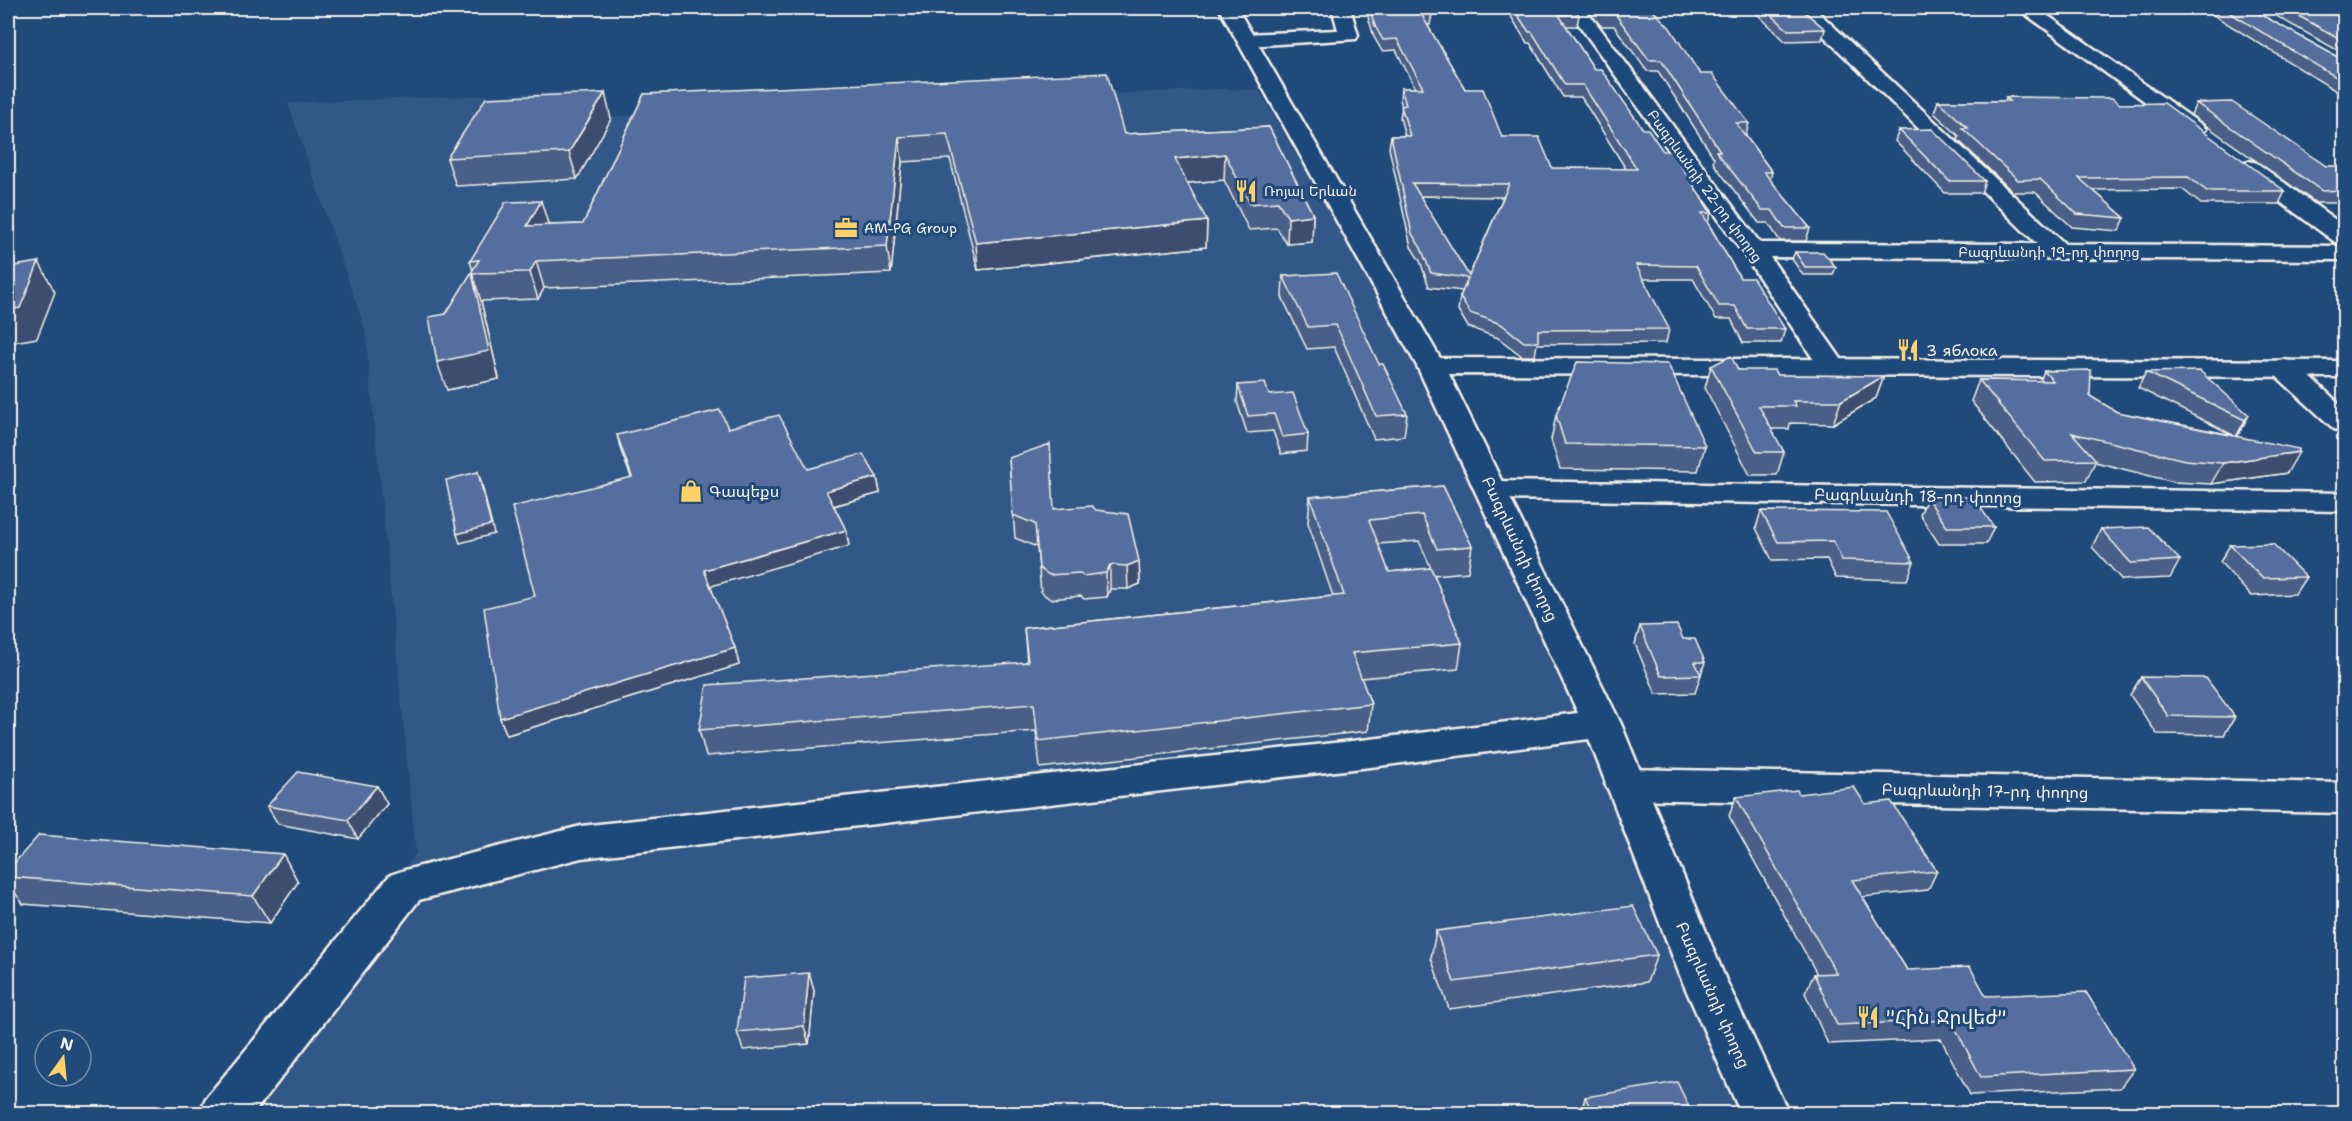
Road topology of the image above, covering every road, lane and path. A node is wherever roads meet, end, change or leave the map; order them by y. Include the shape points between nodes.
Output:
1 (1228, 8) edge
2 (1341, 8) edge
3 (1576, 8) edge
4 (1803, 8) edge
5 (2026, 8) edge
6 (1246, 40) junction
7 (2209, 140) edge
8 (2229, 153) edge
9 (2344, 237) edge
10 (1753, 250) junction
11 (2060, 252) junction
12 (2344, 254) edge
13 (1431, 366) junction
14 (1832, 366) junction
15 (2284, 368) junction
16 (2344, 369) edge
17 (2344, 423) edge
18 (1492, 490) junction
19 (2344, 502) edge
20 (1602, 724) junction
21 (1625, 784) junction
22 (2344, 798) edge
23 (223, 1113) edge
24 (1765, 1113) edge

1 - 6 street, Բագրևանդի փողոց
2 - 6 street via 1349,35
3 - 10 street, Բագրևանդի 22-րդ փողոց
4 - 11 street
5 - 7 street
6 - 13 street, Բագրևանդի փողոց
8 - 9 street
10 - 11 street, Բագրևանդի 19-րդ փողոց
10 - 14 street, Բագրևանդի 22-րդ փողոց
11 - 12 street, Բագրևանդի 19-րդ փողոց
13 - 14 street
13 - 18 street, Բագրևանդի փողոց
14 - 15 street
15 - 16 street
15 - 17 street
18 - 19 street, Բագրևանդի 18-րդ փողոց
18 - 20 street, Բագրևանդի փողոց
20 - 21 street, Բագրևանդի փողոց
20 - 23 street via 581,842 405,887
21 - 22 street, Բագրևանդի 17-րդ փողոց
21 - 24 street, Բագրևանդի փողոց via 1703,978

